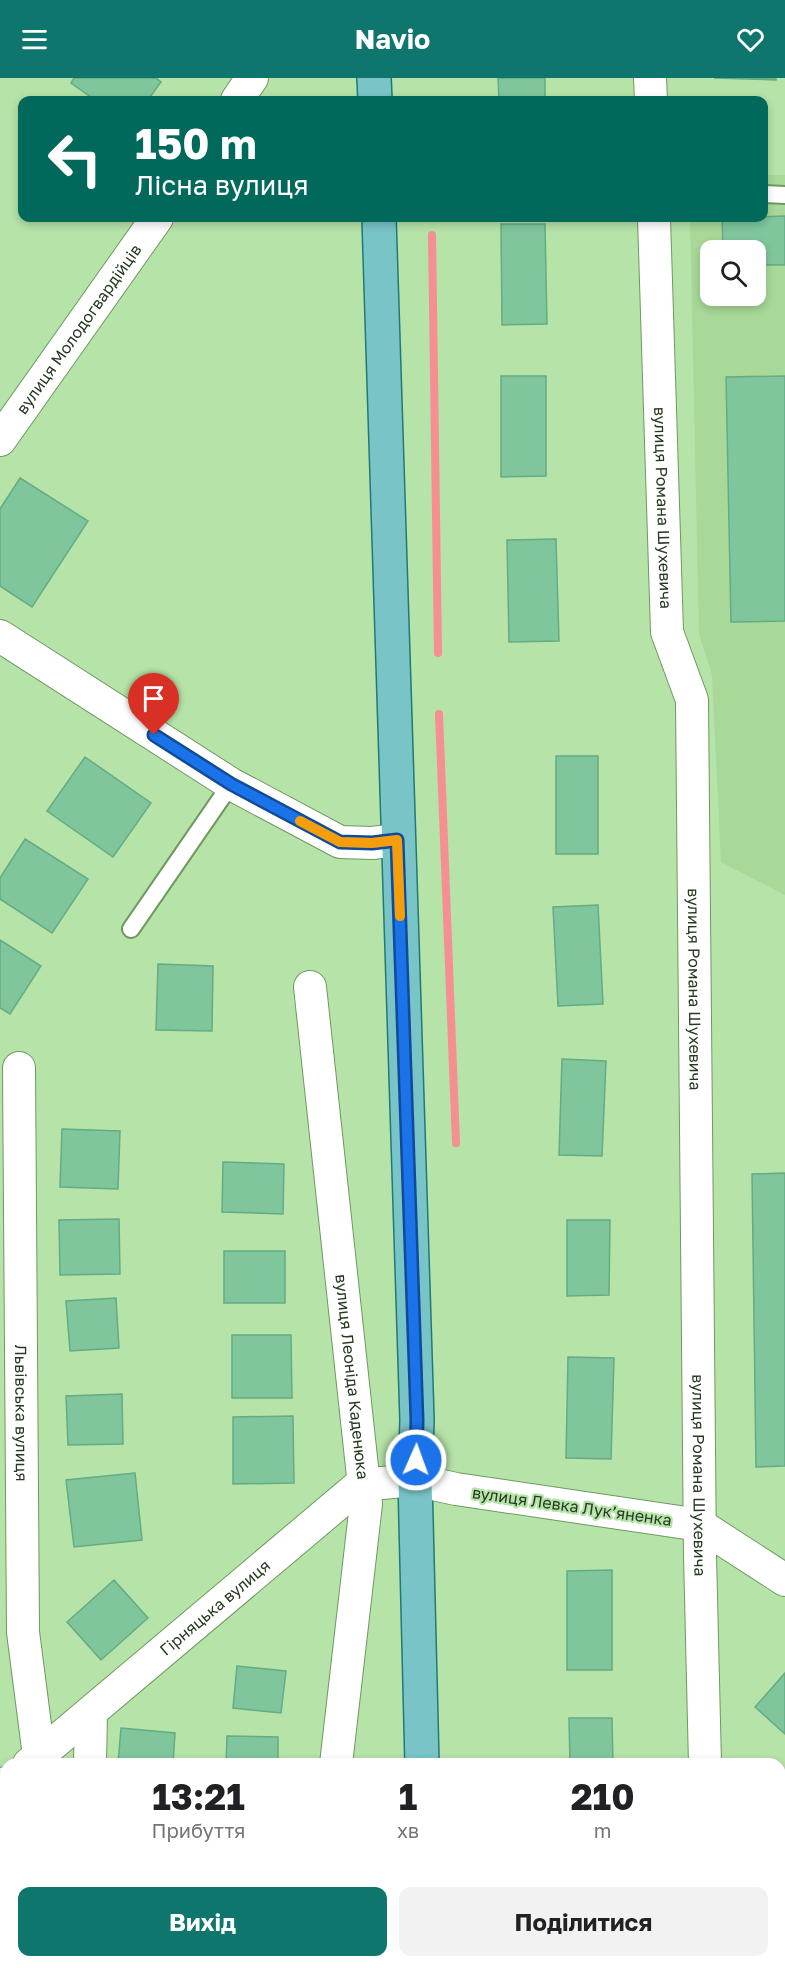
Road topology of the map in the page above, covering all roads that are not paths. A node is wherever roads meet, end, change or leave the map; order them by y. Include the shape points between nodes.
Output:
1 (252, 78) edge
2 (374, 78) edge
3 (650, 78) edge
4 (240, 96) edge
5 (375, 96) edge
6 (651, 96) edge
7 (768, 194) edge
8 (785, 195) edge
9 (154, 222) edge
10 (379, 222) edge
11 (654, 222) edge
12 (0, 440) edge
13 (0, 636) edge
14 (231, 784) junction
15 (397, 840) junction
16 (131, 929) dead end
17 (310, 987) dead end
18 (19, 1068) dead end
19 (415, 1480) junction
20 (365, 1485) junction
21 (700, 1525) junction
22 (785, 1580) edge
23 (91, 1713) junction
24 (34, 1758) edge
25 (36, 1758) edge
26 (90, 1758) edge
27 (337, 1758) edge
28 (422, 1758) edge
29 (705, 1758) edge

1 - 4 street
2 - 5 main road
3 - 6 street
7 - 8 lane
9 - 12 street, вулиця Молодогвардійців
10 - 15 main road
11 - 21 street, вулиця Романа Шухевича via 667,632 692,700
13 - 14 street
14 - 15 street via 340,842
14 - 16 lane
15 - 19 main road via 417,1409
17 - 20 street, вулиця Леоніда Каденюка
18 - 24 street, Львівська вулиця via 23,1632
19 - 20 street, Гірняцька вулиця
19 - 21 street, вулиця Левка Лукʼяненка
19 - 28 main road
20 - 23 street, Гірняцька вулиця via 360,1485
20 - 27 street, вулиця Леоніда Каденюка
21 - 22 street, вулиця Левка Лукʼяненка
21 - 29 street, вулиця Романа Шухевича
23 - 25 street, Гірняцька вулиця
23 - 26 street

